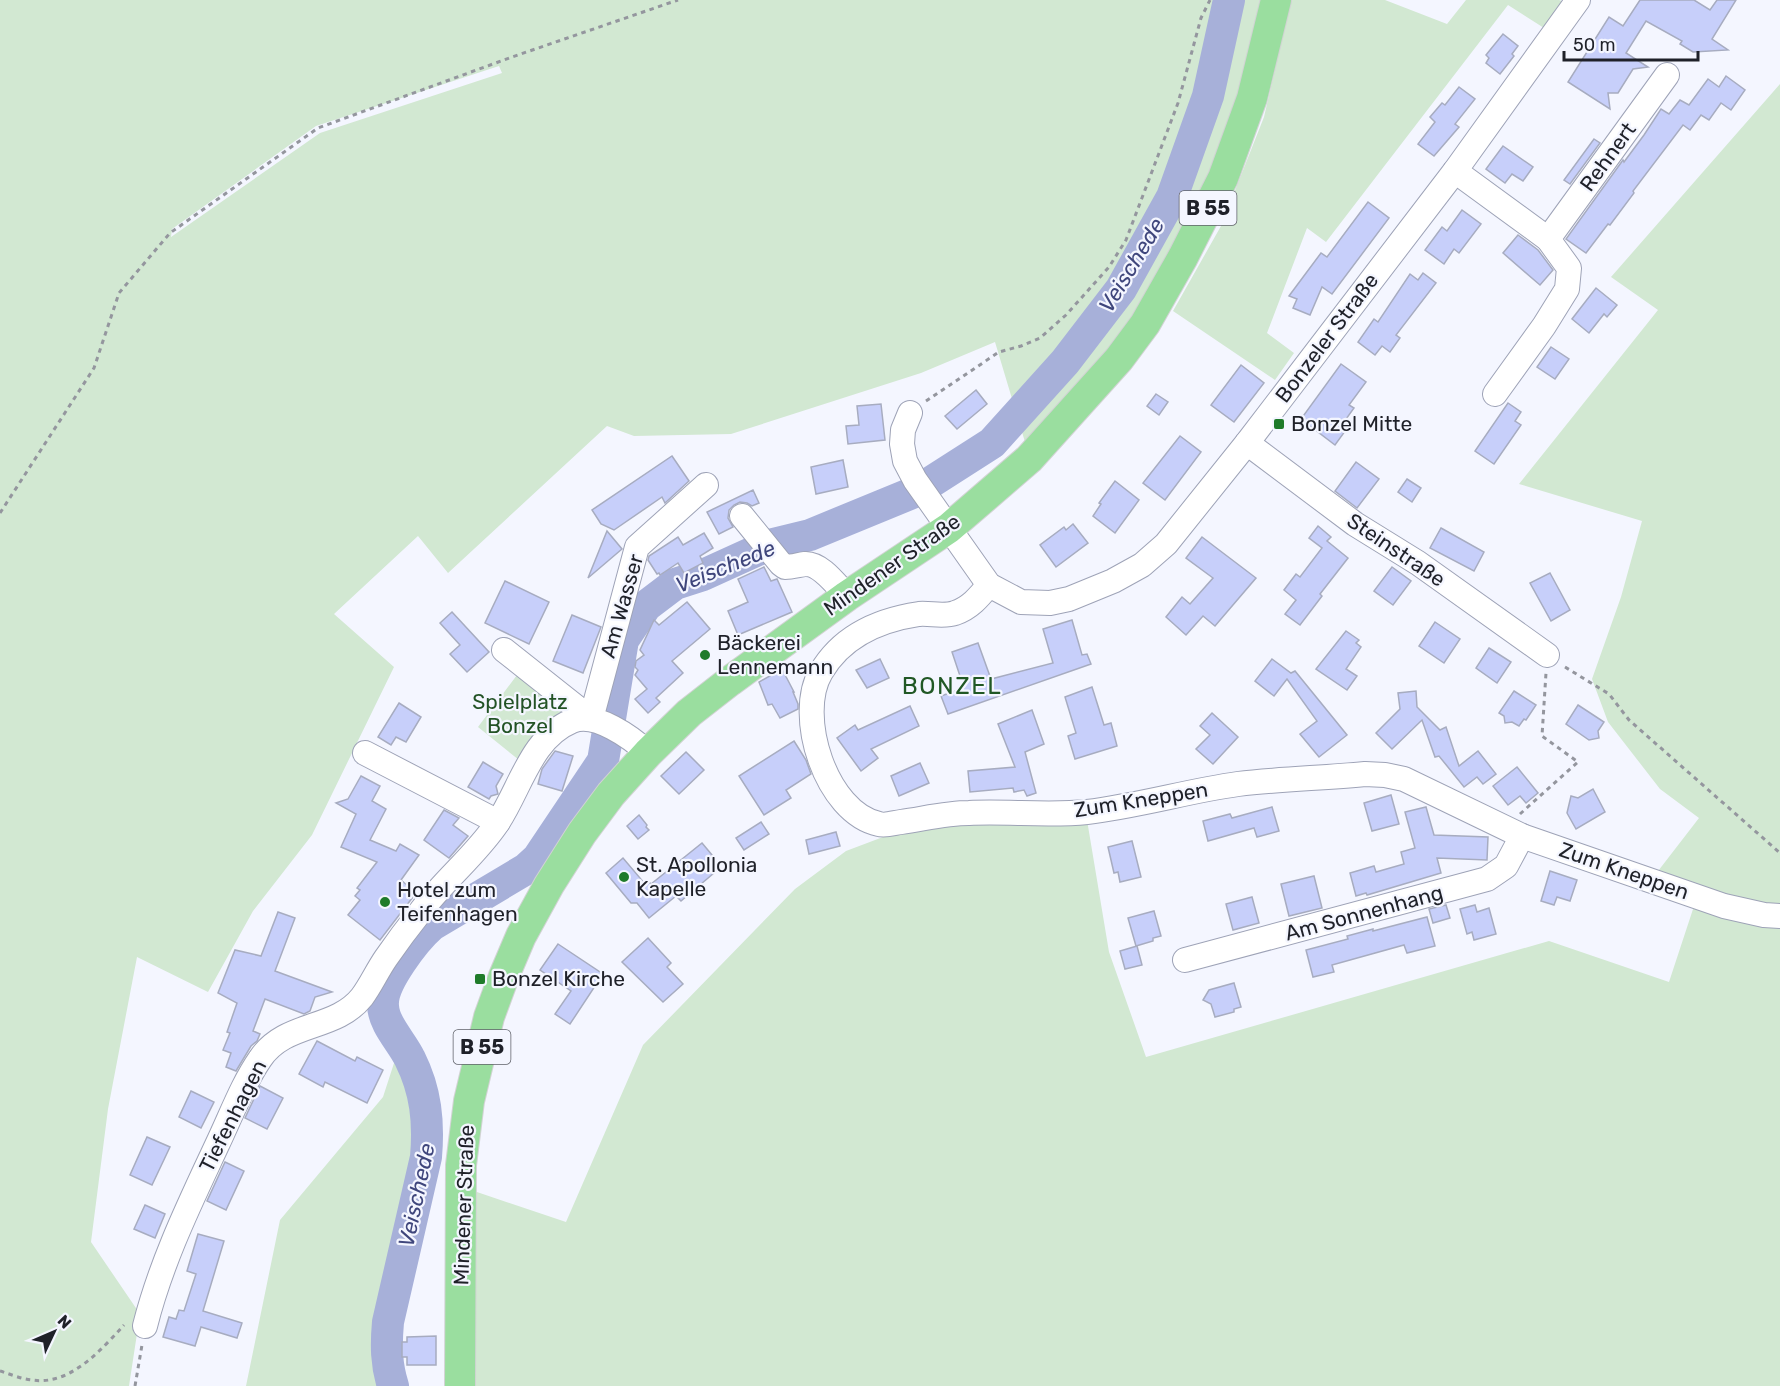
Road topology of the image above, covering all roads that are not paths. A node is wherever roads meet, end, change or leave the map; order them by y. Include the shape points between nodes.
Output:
1 (1276, 0) edge
2 (1578, 0) edge
3 (1667, 75) dead end
4 (1455, 171) junction
5 (1548, 239) junction
6 (1495, 394) dead end
7 (910, 413) road end
8 (1247, 443) junction
9 (706, 485) dead end
10 (749, 525) dead end
11 (949, 528) junction
12 (989, 585) junction
13 (847, 596) junction
14 (504, 650) dead end
15 (1547, 655) road end
16 (595, 721) junction
17 (365, 753) dead end
18 (648, 753) junction
19 (498, 822) junction
20 (1513, 832) junction
21 (1780, 916) edge
22 (1185, 960) dead end
23 (145, 1326) road end
24 (460, 1386) edge

1 - 11 main road, Mindener Straße / B 55 via 1252,98 1223,178 1145,324 1119,359 1029,459
2 - 4 street, Bonzeler Straße
3 - 5 street, Rehnert
4 - 5 street
4 - 8 street, Bonzeler Straße
5 - 6 street via 1569,268 1567,289
7 - 11 street, Bonzeler Straße via 903,430 905,461
8 - 12 street, Bonzeler Straße via 1166,544 1142,565 1113,581 1050,603 1021,602
8 - 15 street, Steinstraße via 1355,524 1418,563
9 - 16 street, Am Wasser via 637,547
10 - 13 street via 785,567 815,567
11 - 12 street, Bonzeler Straße
11 - 13 main road, Mindener Straße / B 55
12 - 20 street, Zum Kneppen via 975,602 954,614 920,614 884,622 859,633 833,654 819,674 813,692 812,720 820,760 829,783 861,817 880,825 966,813 1086,812 1239,784 1365,774 1404,779
13 - 18 main road, Mindener Straße / B 55 via 689,713
14 - 16 street
16 - 18 street via 634,741
16 - 19 street, Tiefenhagen via 575,719 547,737
17 - 19 street
18 - 24 main road, Mindener Straße / B 55 via 582,833 549,885 520,936 489,1017 469,1101 461,1165
19 - 23 street, Tiefenhagen via 422,909 353,1008 287,1034 275,1041 259,1060 182,1220
20 - 21 street, Zum Kneppen via 1724,906
20 - 22 street, Am Sonnenhang via 1506,866 1487,879

